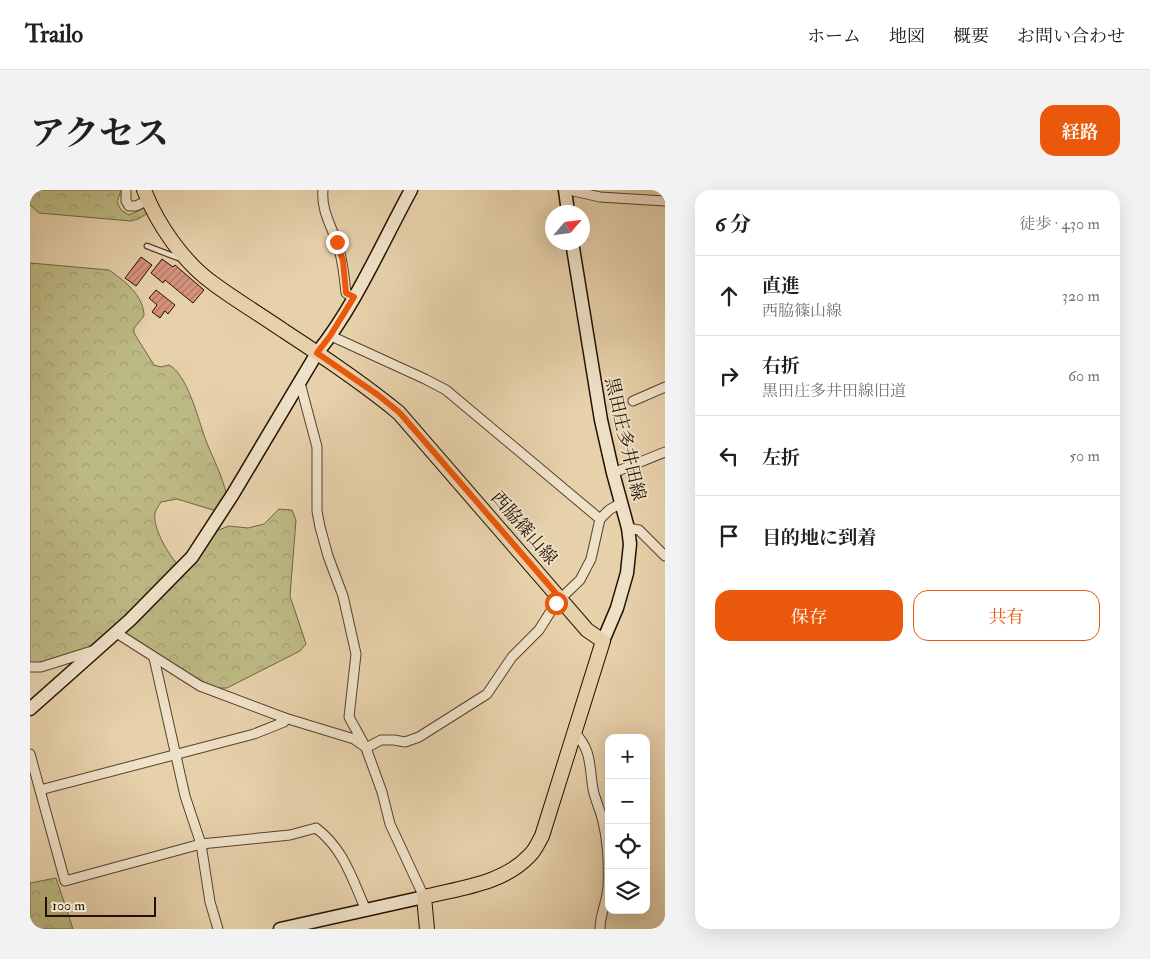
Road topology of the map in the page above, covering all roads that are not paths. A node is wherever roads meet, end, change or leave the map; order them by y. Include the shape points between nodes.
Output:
1 (126, 190) edge
2 (323, 190) edge
3 (411, 190) edge
4 (565, 190) edge
5 (569, 190) edge
6 (146, 195) edge
7 (665, 202) edge
8 (567, 205) edge
9 (147, 246) dead end
10 (573, 250) edge
11 (188, 259) junction
12 (354, 297) junction
13 (330, 336) junction
14 (317, 353) junction
15 (300, 383) junction
16 (665, 387) edge
17 (633, 401) dead end
18 (665, 452) edge
19 (613, 473) junction
20 (621, 503) junction
21 (600, 519) junction
22 (628, 528) junction
23 (665, 556) edge
24 (560, 598) junction
25 (115, 632) junction
26 (603, 641) junction
27 (95, 650) junction
28 (154, 658) junction
29 (30, 667) edge
30 (30, 709) edge
31 (285, 718) junction
32 (574, 732) junction
33 (366, 748) junction
34 (30, 754) edge
35 (176, 754) junction
36 (40, 790) junction
37 (201, 844) junction
38 (424, 898) junction
39 (366, 910) junction
40 (218, 929) edge
41 (280, 929) edge
42 (427, 929) edge
43 (600, 929) edge

1 - 6 street via 129,206 136,206
2 - 12 street via 326,217 343,261 346,293
3 - 12 street
4 - 8 street
5 - 7 street via 600,198
6 - 11 main road, 西脇篠山線 via 159,222
9 - 11 lane
10 - 19 street, 黒田庄多井田線 via 601,420
11 - 14 main road, 西脇篠山線 via 212,283
12 - 13 street
13 - 14 street
13 - 21 street via 446,390
14 - 15 street
14 - 24 main road, 西脇篠山線 via 400,413
15 - 25 street via 192,557
15 - 33 street via 317,447 320,528 343,596 356,654 349,717
16 - 17 street
18 - 19 street
19 - 20 street, 黒田庄多井田線
20 - 21 street
20 - 22 street, 黒田庄多井田線
21 - 24 street via 591,560 580,580
22 - 23 street via 639,530
22 - 26 street, 黒田庄多井田線 via 627,574 618,608
24 - 26 main road, 西脇篠山線 via 587,630
24 - 33 street via 539,630 512,657 487,694 419,737 405,742 381,740
25 - 27 street
25 - 28 street
26 - 32 main road
27 - 29 street via 40,667
27 - 30 street
28 - 31 street via 200,686
28 - 35 street
31 - 33 street via 354,739
31 - 35 street via 284,722 254,734
32 - 38 main road via 542,836 531,855 502,876
32 - 43 street via 584,742 603,822 608,890
33 - 38 street via 390,824
34 - 36 street
35 - 36 street
35 - 37 street via 184,796
36 - 37 street via 65,881
37 - 39 street via 290,835 316,828 341,854
37 - 40 street via 210,902
38 - 39 street
38 - 42 main road
39 - 41 street

